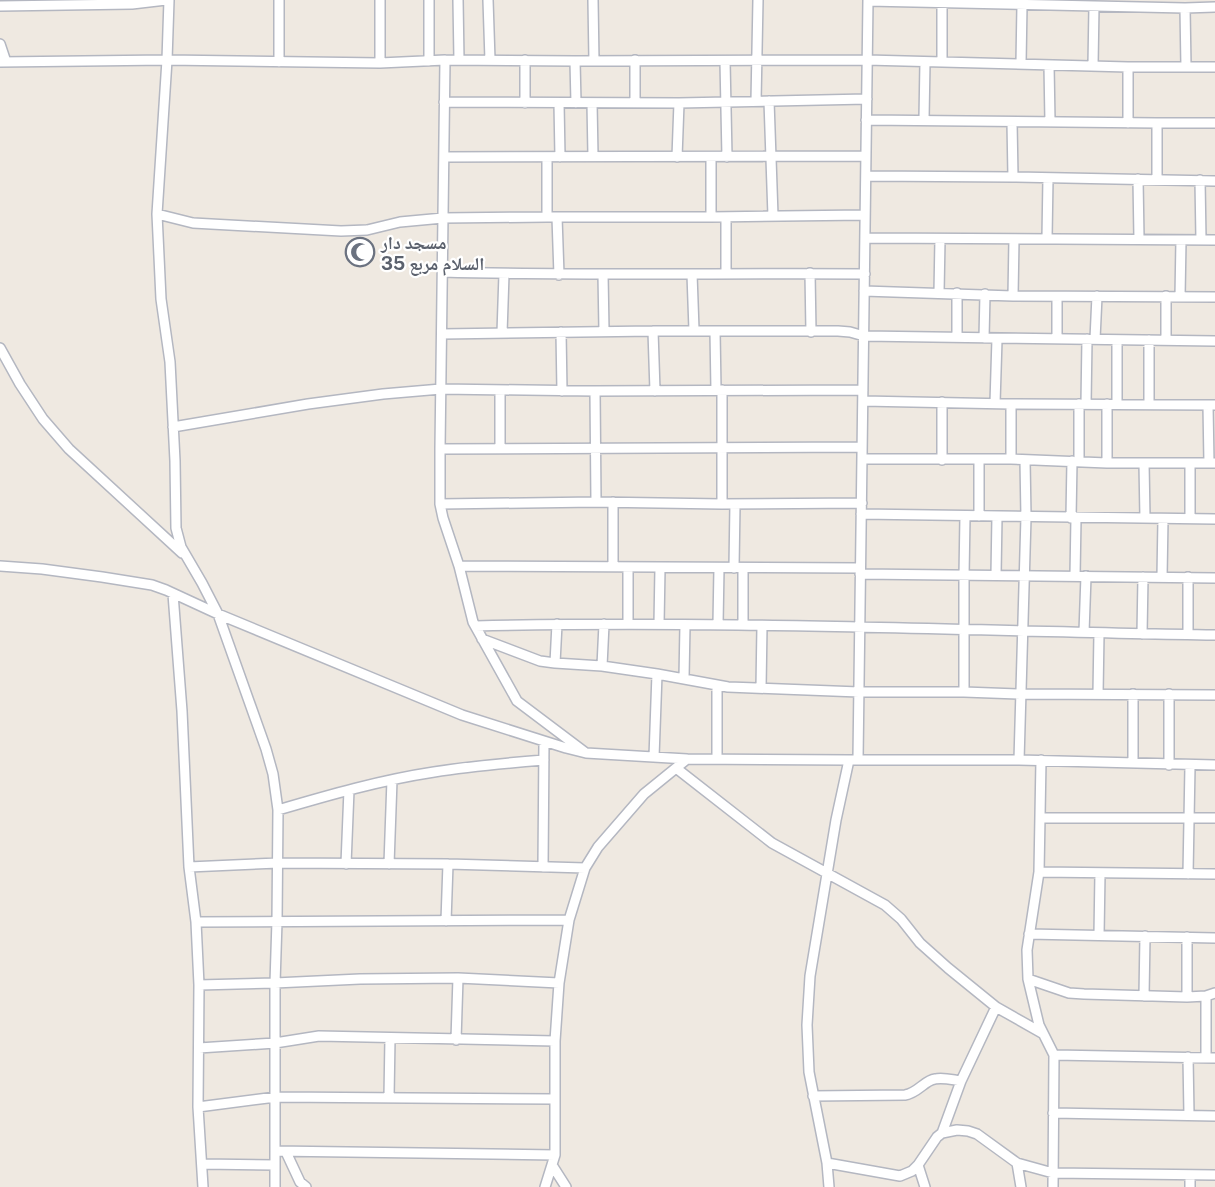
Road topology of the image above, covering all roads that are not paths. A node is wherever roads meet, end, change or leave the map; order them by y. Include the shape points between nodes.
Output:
1 (167, 0) edge
2 (279, 0) edge
3 (380, 0) edge
4 (429, 0) edge
5 (458, 0) edge
6 (488, 0) edge
7 (593, 0) edge
8 (758, 0) edge
9 (868, 1) edge
10 (1047, 2) edge
11 (942, 3) junction
12 (1134, 3) edge
13 (1022, 5) junction
14 (1212, 5) edge
15 (0, 6) edge
16 (1094, 6) junction
17 (1185, 8) junction
18 (0, 44) edge
19 (167, 60) junction
20 (445, 60) junction
21 (459, 60) junction
22 (490, 60) junction
23 (525, 60) junction
24 (635, 60) junction
25 (757, 60) junction
26 (867, 60) junction
27 (429, 61) junction
28 (575, 61) junction
29 (594, 61) junction
30 (725, 61) junction
31 (3, 62) edge
32 (279, 62) junction
33 (925, 62) junction
34 (942, 62) junction
35 (380, 63) junction
36 (1021, 63) junction
37 (1049, 64) junction
38 (1093, 65) junction
39 (1128, 67) junction
40 (1186, 67) junction
41 (1215, 67) edge
42 (867, 99) junction
43 (756, 101) junction
44 (769, 101) junction
45 (444, 102) junction
46 (725, 102) junction
47 (525, 103) junction
48 (559, 103) junction
49 (576, 103) junction
50 (592, 103) junction
51 (635, 103) junction
52 (679, 103) junction
53 (924, 119) junction
54 (866, 120) junction
55 (1012, 122) junction
56 (1050, 122) junction
57 (1128, 123) junction
58 (1157, 123) junction
59 (1215, 123) edge
60 (771, 155) junction
61 (593, 156) junction
62 (866, 156) junction
63 (444, 157) junction
64 (547, 157) junction
65 (560, 157) junction
66 (677, 157) junction
67 (711, 157) junction
68 (727, 157) junction
69 (866, 176) junction
70 (1013, 177) junction
71 (1048, 178) junction
72 (1138, 179) junction
73 (1156, 179) junction
74 (1200, 180) junction
75 (1215, 181) edge
76 (157, 214) junction
77 (865, 215) junction
78 (772, 216) junction
79 (547, 217) junction
80 (711, 217) junction
81 (726, 217) junction
82 (443, 218) junction
83 (558, 218) junction
84 (865, 238) junction
85 (1047, 238) junction
86 (940, 239) junction
87 (1014, 239) junction
88 (1139, 239) junction
89 (1180, 240) junction
90 (1202, 240) junction
91 (1215, 240) edge
92 (442, 272) junction
93 (726, 273) junction
94 (810, 273) junction
95 (504, 274) junction
96 (603, 274) junction
97 (692, 274) junction
98 (865, 274) junction
99 (559, 275) junction
100 (864, 291) junction
101 (939, 292) junction
102 (957, 293) junction
103 (985, 294) junction
104 (1012, 296) junction
105 (1097, 296) junction
106 (1166, 296) junction
107 (1057, 297) junction
108 (1180, 297) junction
109 (1215, 297) edge
110 (694, 330) junction
111 (653, 331) junction
112 (715, 331) junction
113 (561, 332) junction
114 (604, 332) junction
115 (811, 332) junction
116 (502, 333) junction
117 (442, 334) junction
118 (864, 336) junction
119 (957, 337) junction
120 (984, 338) junction
121 (997, 339) junction
122 (1057, 339) junction
123 (1091, 339) junction
124 (1117, 340) junction
125 (1149, 340) junction
126 (1166, 340) junction
127 (1215, 341) edge
128 (0, 348) edge
129 (441, 389) junction
130 (500, 390) junction
131 (719, 390) junction
132 (863, 390) junction
133 (562, 391) junction
134 (595, 391) junction
135 (655, 391) junction
136 (863, 401) junction
137 (942, 402) junction
138 (995, 403) junction
139 (1011, 404) junction
140 (1083, 404) junction
141 (1107, 404) junction
142 (1117, 404) junction
143 (1149, 404) junction
144 (1211, 405) edge
145 (173, 427) junction
146 (862, 447) junction
147 (722, 448) junction
148 (440, 449) junction
149 (500, 449) junction
150 (595, 449) junction
151 (862, 459) junction
152 (979, 459) junction
153 (1011, 459) junction
154 (942, 460) junction
155 (1025, 460) junction
156 (1076, 461) junction
157 (1107, 463) junction
158 (1144, 463) junction
159 (1190, 463) junction
160 (1212, 463) edge
161 (596, 502) junction
162 (613, 502) junction
163 (862, 503) junction
164 (440, 504) junction
165 (722, 504) junction
166 (735, 504) junction
167 (861, 514) junction
168 (965, 516) junction
169 (979, 516) junction
170 (997, 516) junction
171 (1026, 517) junction
172 (1074, 518) junction
173 (1145, 518) junction
174 (1163, 519) junction
175 (1190, 519) junction
176 (1215, 519) edge
177 (188, 559) junction
178 (0, 566) edge
179 (459, 566) junction
180 (613, 567) junction
181 (628, 568) junction
182 (660, 568) junction
183 (718, 568) junction
184 (739, 568) junction
185 (860, 571) junction
186 (996, 575) junction
187 (964, 576) junction
188 (1023, 576) junction
189 (1075, 576) junction
190 (1086, 576) junction
191 (1143, 577) junction
192 (1162, 577) junction
193 (1188, 577) junction
194 (1215, 578) edge
195 (173, 594) junction
196 (218, 614) junction
197 (557, 624) junction
198 (604, 624) junction
199 (628, 624) junction
200 (659, 624) junction
201 (718, 624) junction
202 (743, 624) junction
203 (685, 625) junction
204 (476, 626) junction
205 (762, 626) junction
206 (860, 628) junction
207 (964, 630) junction
208 (1022, 632) junction
209 (1084, 632) junction
210 (1100, 633) junction
211 (1142, 634) junction
212 (1188, 634) junction
213 (1215, 634) edge
214 (482, 639) junction
215 (555, 663) junction
216 (602, 666) junction
217 (657, 674) junction
218 (684, 678) junction
219 (717, 686) junction
220 (761, 687) junction
221 (859, 692) junction
222 (964, 692) junction
223 (1020, 694) junction
224 (1098, 694) junction
225 (1133, 694) junction
226 (1169, 694) junction
227 (1215, 695) edge
228 (544, 742) junction
229 (586, 753) junction
230 (654, 757) junction
231 (687, 759) junction
232 (717, 759) junction
233 (544, 760) junction
234 (854, 760) junction
235 (1019, 760) junction
236 (1041, 760) junction
237 (1133, 763) junction
238 (1169, 765) junction
239 (1215, 765) edge
240 (1190, 766) junction
241 (676, 768) junction
242 (392, 780) junction
243 (349, 790) junction
244 (278, 810) junction
245 (1040, 818) junction
246 (1189, 819) junction
247 (1215, 819) edge
248 (278, 863) junction
249 (346, 864) junction
250 (389, 864) junction
251 (448, 864) junction
252 (189, 867) junction
253 (543, 867) junction
254 (585, 868) junction
255 (1039, 873) junction
256 (1100, 873) junction
257 (827, 874) junction
258 (1188, 874) junction
259 (1215, 874) edge
260 (569, 920) junction
261 (196, 921) junction
262 (277, 921) junction
263 (446, 921) junction
264 (1029, 934) junction
265 (1099, 935) junction
266 (1145, 936) junction
267 (1187, 938) junction
268 (1215, 938) edge
269 (458, 978) junction
270 (1028, 979) junction
271 (275, 983) junction
272 (559, 983) junction
273 (199, 985) junction
274 (1211, 995) edge
275 (1144, 996) junction
276 (1187, 997) junction
277 (996, 1007) junction
278 (1042, 1033) junction
279 (390, 1038) junction
280 (456, 1040) junction
281 (555, 1041) junction
282 (275, 1043) junction
283 (199, 1048) junction
284 (1054, 1055) junction
285 (1188, 1057) junction
286 (1210, 1058) edge
287 (961, 1080) junction
288 (813, 1096) junction
289 (276, 1097) junction
290 (389, 1097) junction
291 (555, 1099) junction
292 (198, 1107) junction
293 (1053, 1113) junction
294 (1189, 1115) junction
295 (1215, 1116) edge
296 (942, 1133) junction
297 (275, 1151) junction
298 (286, 1152) junction
299 (554, 1160) junction
300 (827, 1163) junction
301 (1017, 1163) junction
302 (202, 1164) junction
303 (275, 1165) junction
304 (918, 1165) junction
305 (1053, 1173) junction
306 (1190, 1175) junction
307 (1215, 1175) edge
308 (829, 1186) edge
309 (203, 1187) edge
310 (275, 1187) edge
311 (306, 1187) edge
312 (545, 1187) edge
313 (566, 1187) edge
314 (925, 1187) edge
315 (1021, 1187) edge
316 (1053, 1187) edge
317 (1190, 1187) edge

1 - 15 street
1 - 19 street
2 - 32 street
3 - 35 street
4 - 27 street
5 - 21 street
6 - 22 street
7 - 29 street
8 - 25 street
9 - 11 street
9 - 26 street
10 - 13 street
10 - 16 street
11 - 13 street
11 - 34 street
12 - 16 street
12 - 17 street
13 - 36 street
14 - 17 street
16 - 38 street
17 - 40 street
18 - 31 street
19 - 31 street
19 - 32 street
19 - 76 street
20 - 21 street
20 - 27 street
20 - 45 street
21 - 22 street
22 - 23 street
23 - 28 street
23 - 47 street
24 - 29 street
24 - 30 street
24 - 51 street
25 - 26 street
25 - 30 street
25 - 43 street
26 - 33 street
26 - 42 street
27 - 35 street
28 - 29 street
28 - 49 street
30 - 46 street
32 - 35 street
33 - 34 street
33 - 53 street
34 - 36 street
36 - 37 street
37 - 38 street
37 - 56 street
38 - 39 street
39 - 40 street
39 - 57 street
40 - 41 street
42 - 44 street
42 - 54 street
43 - 44 street
43 - 46 street
44 - 60 street
45 - 47 street
45 - 63 street
46 - 52 street
46 - 68 street
47 - 48 street
48 - 49 street
48 - 65 street
49 - 50 street
50 - 51 street
50 - 61 street
51 - 52 street
52 - 66 street
53 - 54 street
53 - 55 street
54 - 62 street
55 - 56 street
55 - 70 street
56 - 57 street
57 - 58 street
58 - 59 street
58 - 73 street
60 - 62 street
60 - 68 street
60 - 78 street
61 - 65 street
61 - 66 street
62 - 69 street
63 - 64 street
63 - 82 street
64 - 65 street
64 - 79 street
66 - 67 street
67 - 68 street
67 - 80 street
69 - 70 street
69 - 77 street
70 - 71 street
71 - 72 street
71 - 85 street
72 - 73 street
72 - 88 street
73 - 74 street
74 - 75 street
74 - 90 street
76 - 82 street via 193,223 341,231 367,231 400,222
76 - 145 street
77 - 78 street
77 - 84 street
78 - 81 street
79 - 82 street
79 - 83 street
80 - 81 street
80 - 83 street
81 - 93 street
82 - 92 street
83 - 99 street
84 - 86 street
84 - 98 street
85 - 87 street
85 - 88 street
86 - 87 street
86 - 101 street
87 - 104 street
88 - 89 street
89 - 90 street
89 - 108 street
90 - 91 street
92 - 95 street
92 - 117 street
93 - 94 street
93 - 97 street
94 - 98 street
94 - 115 street
95 - 99 street
95 - 116 street
96 - 97 street
96 - 99 street
96 - 114 street
97 - 110 street
98 - 100 street
100 - 101 street
100 - 118 street
101 - 102 street
102 - 103 street
102 - 119 street
103 - 104 street
103 - 120 street
104 - 107 street
105 - 106 street
105 - 107 street
105 - 123 street
106 - 108 street
106 - 126 street
107 - 122 street
108 - 109 street
110 - 111 street
110 - 112 street
111 - 114 street
111 - 135 street
112 - 115 street
112 - 131 street
113 - 114 street
113 - 116 street
113 - 133 street
115 - 118 street
116 - 117 street
117 - 129 street
118 - 119 street
118 - 132 street
119 - 120 street
120 - 121 street
121 - 122 street
121 - 138 street
122 - 123 street
123 - 124 street
123 - 140 street
124 - 125 street
124 - 142 street
125 - 126 street
125 - 143 street
126 - 127 street
128 - 177 street via 42,420
129 - 130 street
129 - 145 street via 383,394
129 - 148 street
130 - 133 street
130 - 149 street
131 - 132 street
131 - 135 street
131 - 147 street
132 - 136 street
133 - 134 street
134 - 135 street
134 - 150 street
136 - 137 street
136 - 146 street
137 - 138 street
137 - 154 street
138 - 139 street
139 - 140 street
139 - 153 street
140 - 141 street
140 - 156 street
141 - 142 street
141 - 157 street
142 - 143 street
143 - 144 street
144 - 160 street
145 - 177 street via 176,528
146 - 147 street
146 - 151 street
147 - 150 street
147 - 165 street
148 - 149 street
148 - 164 street
149 - 150 street
150 - 161 street
151 - 154 street
151 - 163 street
152 - 153 street
152 - 154 street
152 - 169 street
153 - 155 street
155 - 156 street
155 - 171 street
156 - 157 street
156 - 172 street
157 - 158 street
158 - 159 street
158 - 173 street
159 - 160 street
159 - 175 street
161 - 162 street
161 - 164 street
162 - 165 street
162 - 180 street
163 - 166 street
163 - 167 street
164 - 179 street
165 - 166 street
166 - 184 street
167 - 168 street
167 - 185 street
168 - 169 street
168 - 187 street
169 - 170 street
170 - 171 street
170 - 186 street
171 - 172 street
171 - 188 street
172 - 173 street
172 - 189 street
173 - 174 street
174 - 175 street
174 - 192 street
175 - 176 street
177 - 196 street
178 - 195 street via 128,581
179 - 180 street
179 - 204 street
180 - 181 street
181 - 182 street
181 - 199 street
182 - 183 street
182 - 200 street
183 - 184 street
183 - 201 street
184 - 185 street
184 - 202 street
185 - 187 street
185 - 206 street
186 - 187 street
186 - 188 street
187 - 207 street
188 - 189 street
188 - 208 street
189 - 190 street
190 - 191 street
190 - 209 street
191 - 192 street
191 - 211 street
192 - 193 street
193 - 194 street
193 - 212 street
195 - 196 street
195 - 252 street
196 - 228 street via 462,715
196 - 244 street via 266,749
197 - 198 street
197 - 204 street
197 - 215 street
198 - 199 street
198 - 216 street
199 - 200 street
200 - 203 street
201 - 202 street
201 - 203 street
202 - 205 street
203 - 218 street
204 - 214 street
205 - 206 street
205 - 220 street
206 - 207 street
206 - 221 street
207 - 208 street
207 - 222 street
208 - 209 street
208 - 223 street
209 - 210 street
210 - 211 street
210 - 224 street
211 - 212 street
212 - 213 street
214 - 215 street
214 - 229 street via 517,701
215 - 216 street
216 - 217 street
217 - 218 street
217 - 230 street
218 - 219 street
219 - 220 street
219 - 232 street
220 - 221 street
221 - 222 street
221 - 234 street
222 - 223 street
223 - 224 street
223 - 235 street
224 - 225 street
225 - 226 street
225 - 237 street
226 - 227 street
226 - 238 street
228 - 229 street
228 - 233 street
229 - 230 street
230 - 231 street
231 - 232 street
231 - 241 street
232 - 234 street
233 - 242 street via 489,764
233 - 253 street
234 - 235 street
234 - 257 street via 836,820
235 - 236 street
236 - 237 street
236 - 245 street
237 - 238 street
238 - 240 street
239 - 240 street
240 - 246 street
241 - 254 street via 644,794 598,846
241 - 257 street via 772,843
242 - 243 street
242 - 250 street
243 - 244 street
243 - 249 street
244 - 248 street
245 - 246 street
245 - 255 street
246 - 247 street
246 - 258 street
248 - 249 street
248 - 252 street
248 - 262 street
249 - 250 street
250 - 251 street
251 - 253 street
251 - 263 street
252 - 261 street
253 - 254 street
254 - 260 street
255 - 256 street
255 - 264 street
256 - 258 street
256 - 265 street
257 - 277 street via 885,905 920,943
257 - 288 street via 810,976 807,1025
258 - 259 street
260 - 263 street
260 - 272 street
261 - 262 street
261 - 273 street
262 - 263 street
262 - 271 street
264 - 265 street
264 - 270 street
265 - 266 street
266 - 267 street
266 - 275 street
267 - 268 street
267 - 276 street
269 - 271 street
269 - 272 street
269 - 280 street
270 - 275 street via 1070,993
270 - 278 street
271 - 273 street
271 - 282 street
272 - 281 street
273 - 283 street
274 - 276 street
274 - 286 street
275 - 276 street
277 - 278 street
277 - 287 street
278 - 284 street
279 - 280 street
279 - 282 street via 319,1036
279 - 290 street
280 - 281 street
281 - 291 street
282 - 283 street
282 - 289 street
283 - 292 street
284 - 285 street
284 - 293 street
285 - 286 street
285 - 294 street
287 - 288 street via 935,1078 904,1095
287 - 296 street
288 - 300 street
289 - 290 street
289 - 292 street
289 - 297 street
290 - 291 street
291 - 299 street
292 - 302 street
293 - 294 street
293 - 305 street
294 - 295 street
296 - 301 street via 957,1130 977,1134
296 - 304 street
297 - 298 street
297 - 303 street
298 - 299 street
298 - 311 street
299 - 312 street
299 - 313 street
300 - 304 street via 900,1176
300 - 308 street
301 - 305 street
301 - 315 street
302 - 303 street
302 - 309 street
303 - 310 street
304 - 314 street
305 - 306 street
305 - 316 street
306 - 307 street
306 - 317 street

